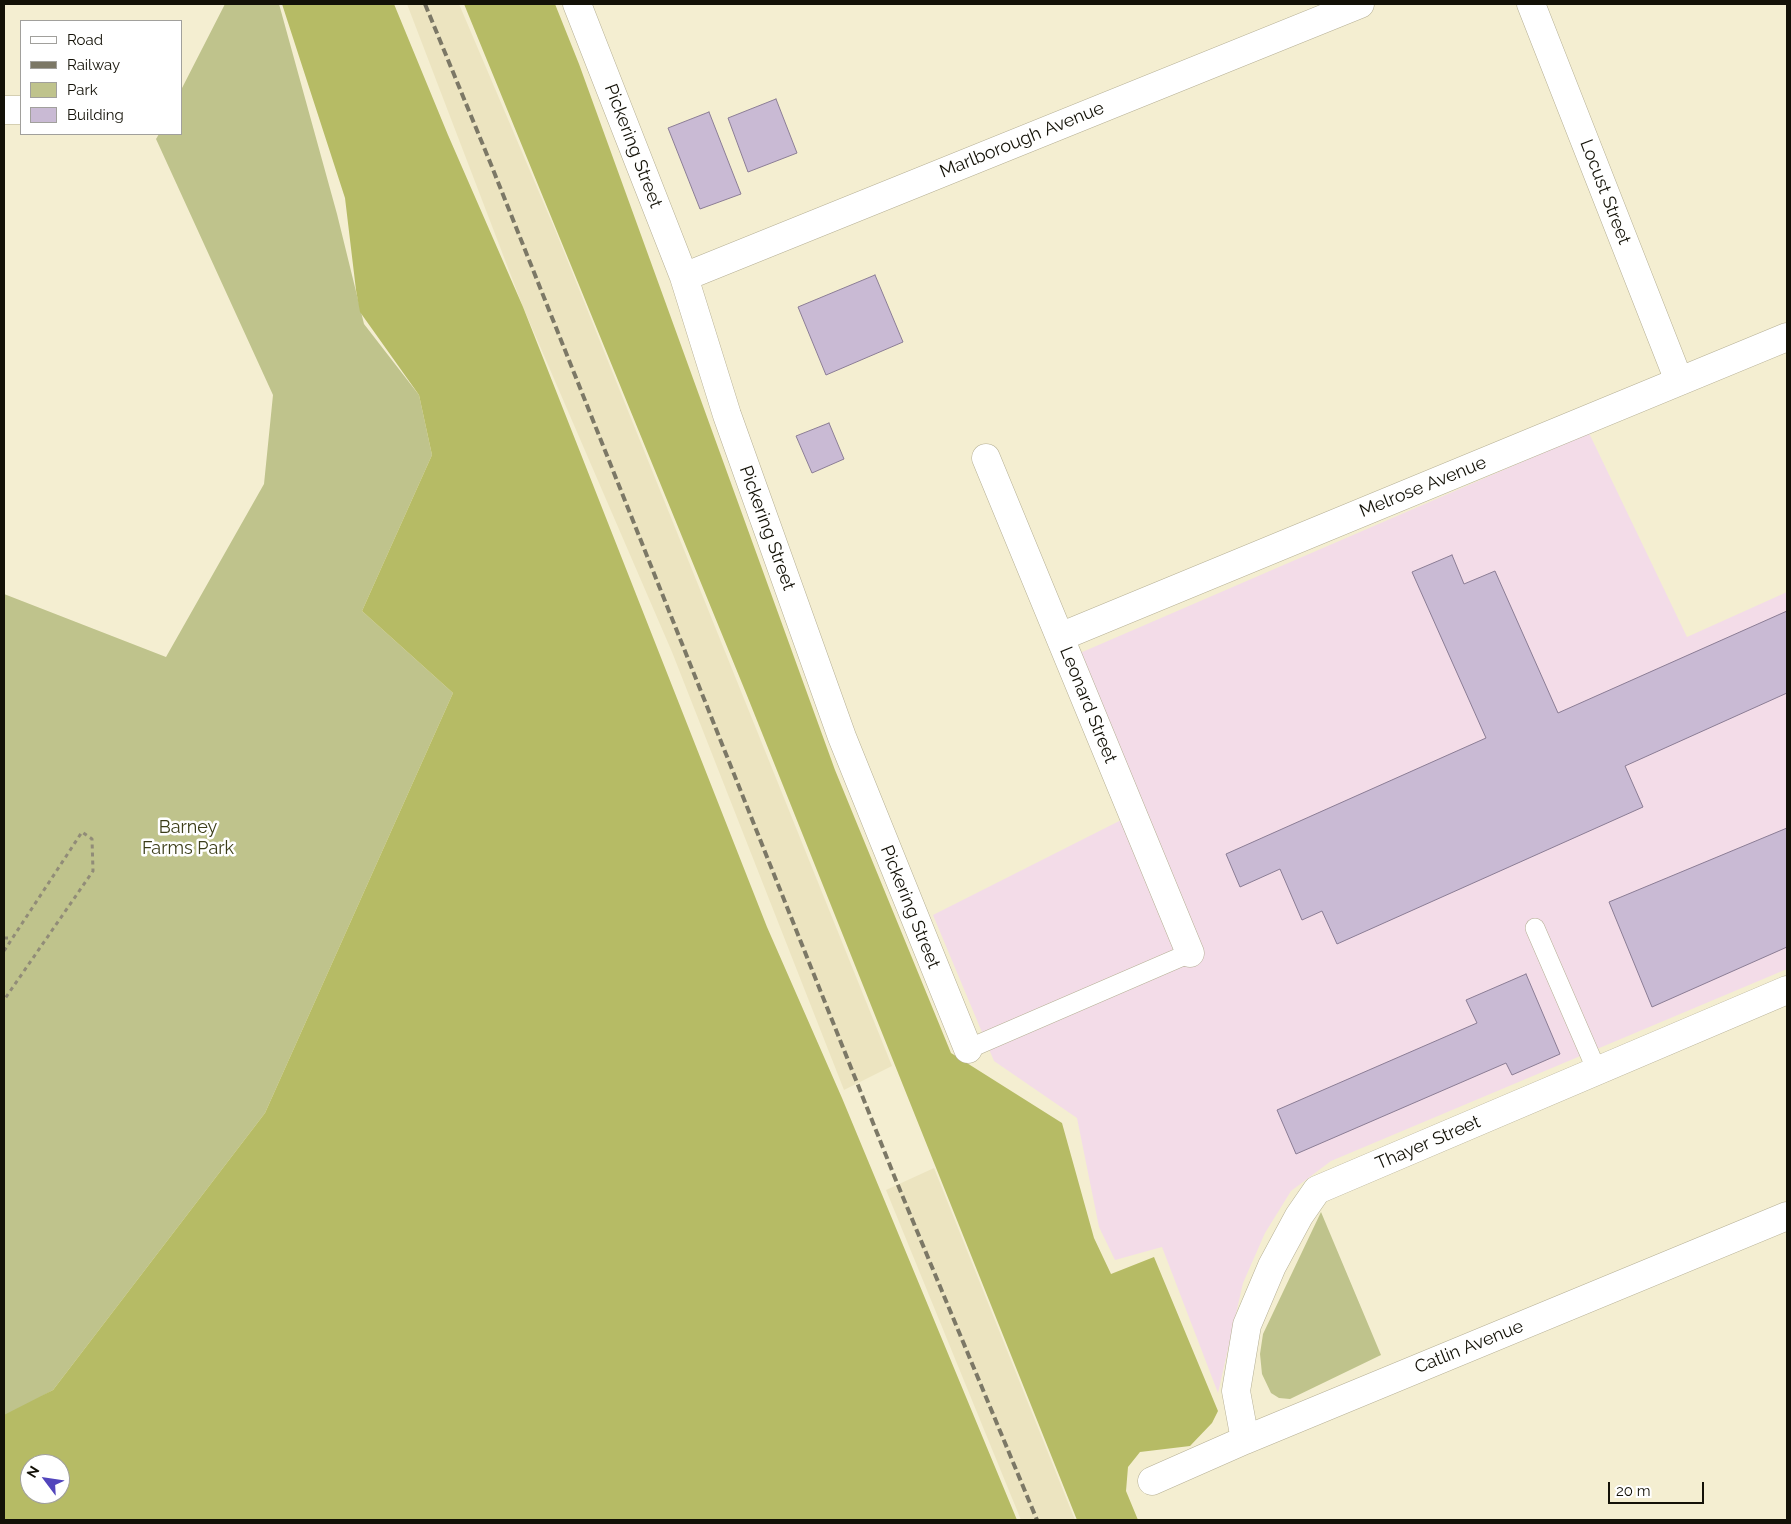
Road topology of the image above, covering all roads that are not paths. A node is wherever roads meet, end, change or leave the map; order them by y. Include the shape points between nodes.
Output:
1 (577, 4) edge
2 (1360, 4) edge
3 (1531, 4) edge
4 (4, 110) edge
5 (20, 110) edge
6 (684, 277) junction
7 (1787, 337) edge
8 (1679, 381) junction
9 (986, 458) dead end
10 (1060, 638) junction
11 (1535, 928) dead end
12 (1190, 953) joint
13 (1787, 990) edge
14 (968, 1049) joint
15 (1598, 1071) junction
16 (1787, 1216) edge
17 (1245, 1440) junction
18 (1152, 1481) dead end

1 - 6 street, Pickering Street
2 - 6 street, Marlborough Avenue
3 - 8 street, Locust Street
4 - 5 street
6 - 14 street, Pickering Street via 727,415 842,737
7 - 8 street, Melrose Avenue
8 - 10 street, Melrose Avenue
9 - 10 street, Leonard Street
10 - 12 street, Leonard Street
11 - 15 lane
12 - 14 lane
13 - 15 street, Thayer Street
15 - 17 street, Thayer Street via 1317,1190 1272,1266 1247,1325 1236,1390
16 - 17 street, Catlin Avenue
17 - 18 street, Catlin Avenue

